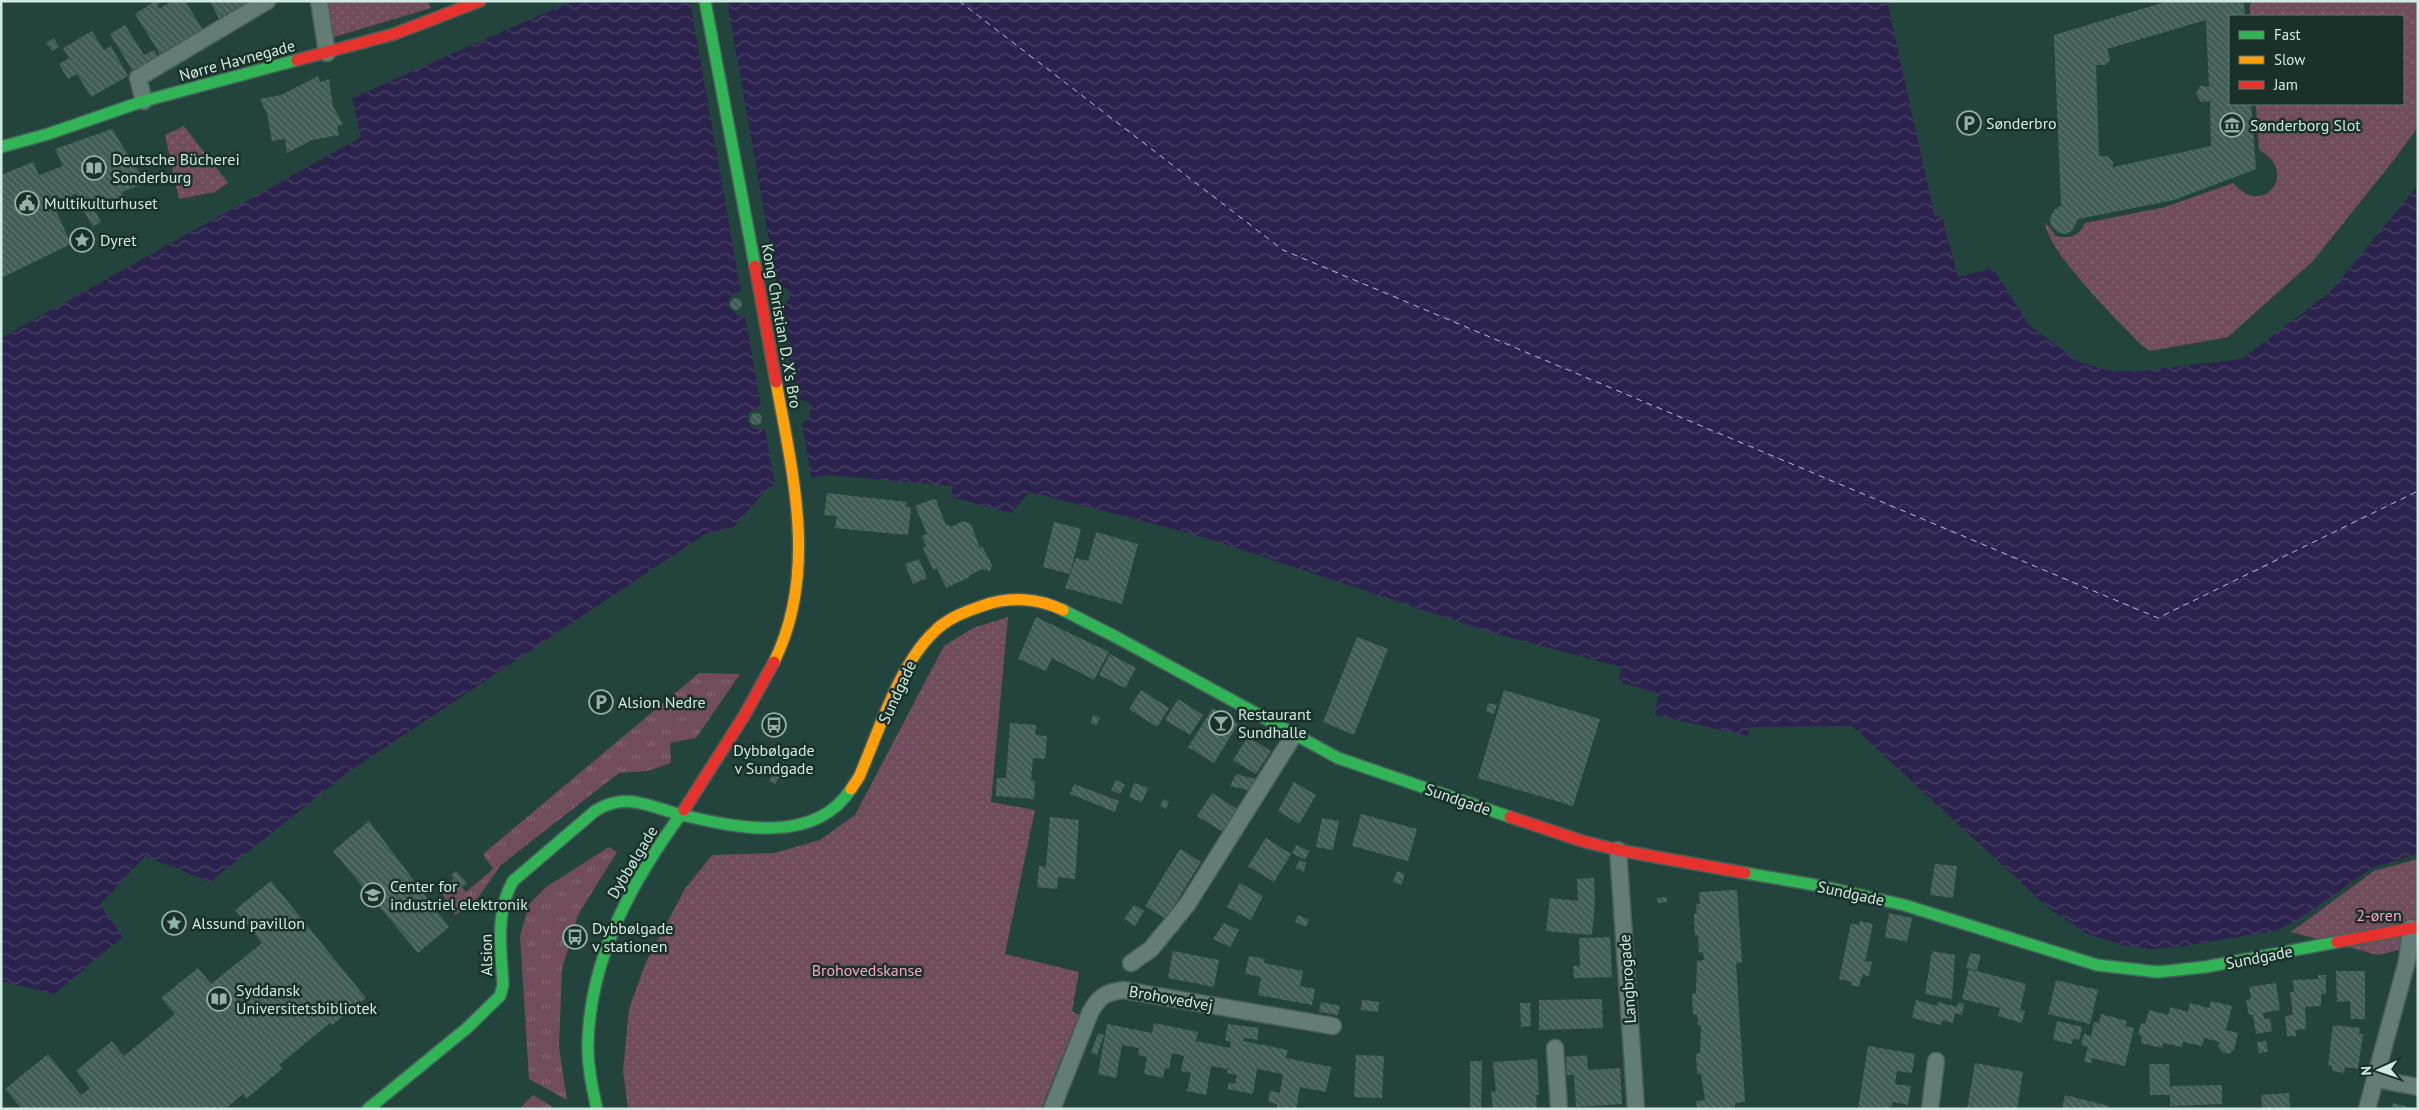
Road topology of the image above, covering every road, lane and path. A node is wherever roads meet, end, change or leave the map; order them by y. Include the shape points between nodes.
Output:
1 (267, 1) edge
2 (319, 1) edge
3 (480, 1) edge
4 (705, 1) edge
5 (327, 53) junction
6 (144, 101) junction
7 (1, 147) edge
8 (777, 656) joint
9 (1294, 735) junction
10 (681, 815) junction
11 (1618, 850) junction
12 (2414, 928) edge
13 (1131, 963) dead end
14 (1333, 1026) dead end
15 (1555, 1048) dead end
16 (1936, 1061) dead end
17 (2376, 1079) junction
18 (2418, 1087) edge
19 (368, 1109) edge
20 (597, 1109) edge
21 (1052, 1109) edge
22 (1559, 1109) edge
23 (1636, 1109) edge
24 (1930, 1109) edge
25 (2367, 1109) edge

1 - 6 street via 138,78
2 - 5 street
3 - 5 street, Nørre Havnegade via 394,34
4 - 8 street, Kong Christian D. X's Bro via 764,314 800,533 796,601
5 - 6 street, Nørre Havnegade
6 - 7 street, Nørre Havnegade
8 - 10 street, Dybbølgade via 754,699
9 - 10 street, Sundgade via 1054,606 1019,598 989,603 957,615 933,632 909,661 859,777 844,800 824,816 770,829 746,828
9 - 11 street, Sundgade via 1338,758 1582,841
9 - 13 street via 1187,906 1151,949
10 - 19 street, Alsion via 640,802 622,800 608,803 513,881 506,890 502,906 503,985 500,996 466,1029
10 - 20 street, Dybbølgade via 651,856 626,900 595,977 588,1015 588,1055
11 - 12 street, Sundgade via 1821,886 1904,905 2097,965 2158,972 2206,967
11 - 23 street, Langbrogade
12 - 17 street
14 - 21 street, Brohovedvej via 1123,990 1107,992 1096,1001 1090,1013
15 - 22 street
16 - 24 street
17 - 18 street
17 - 25 street

